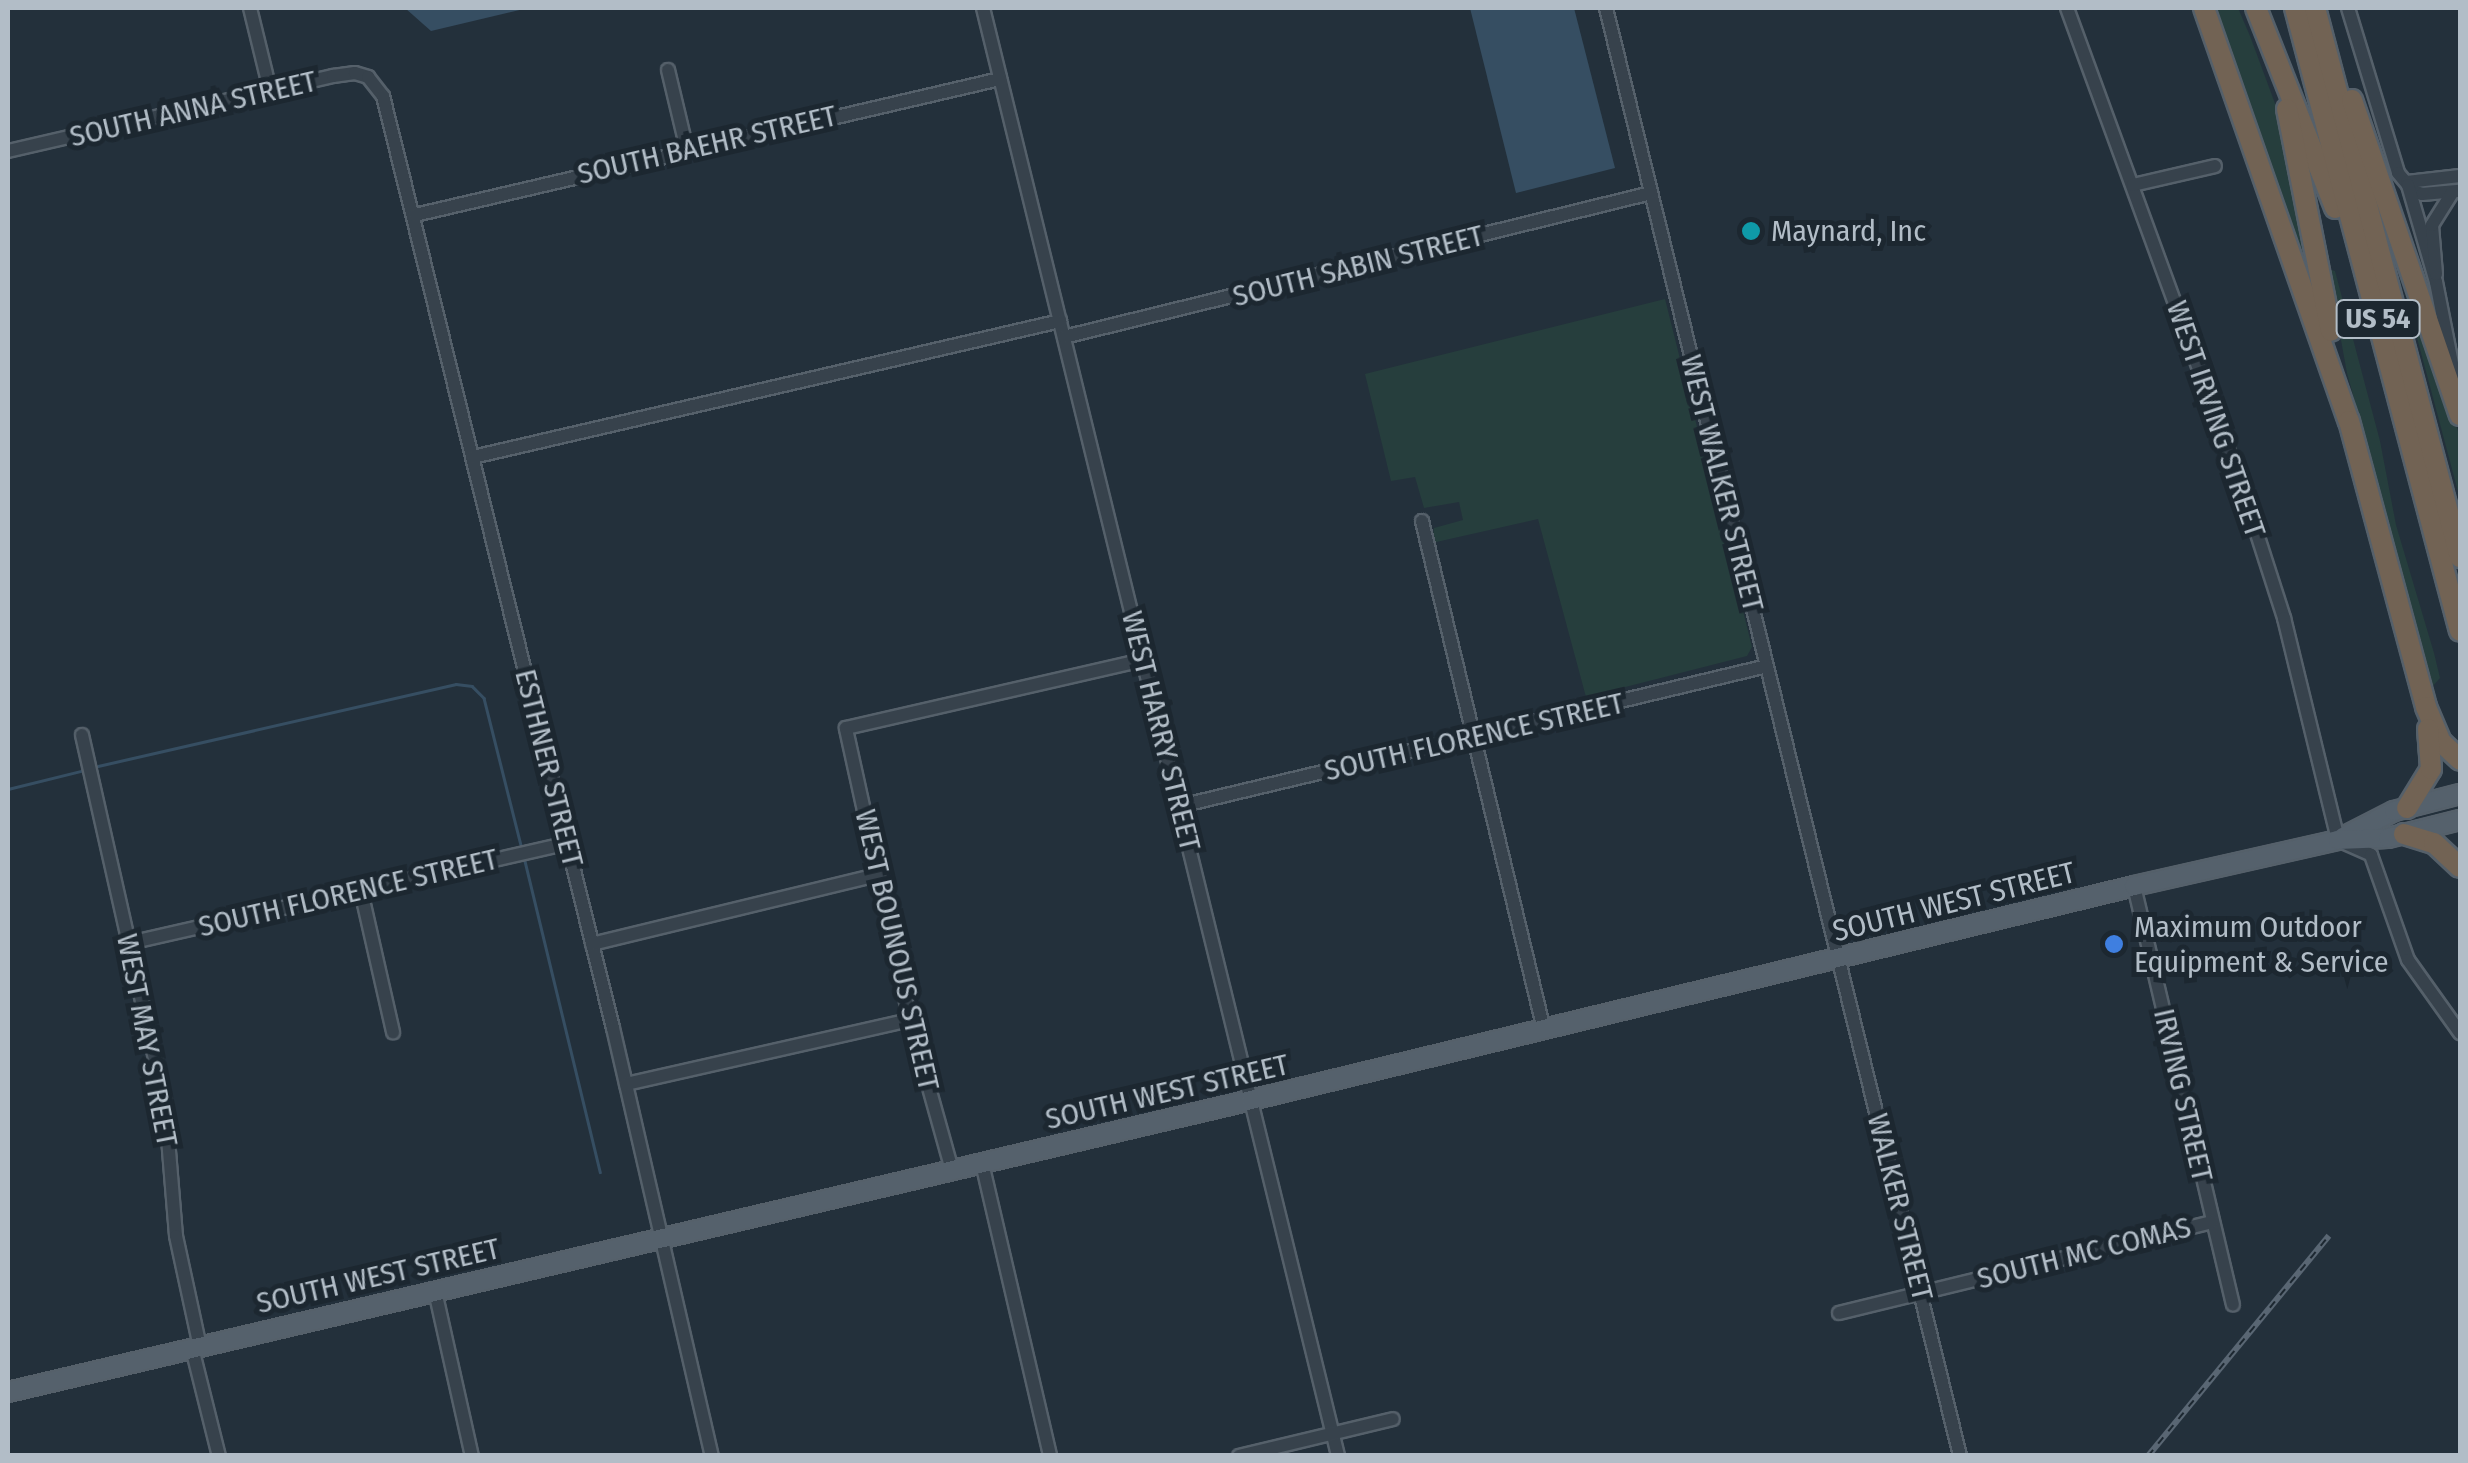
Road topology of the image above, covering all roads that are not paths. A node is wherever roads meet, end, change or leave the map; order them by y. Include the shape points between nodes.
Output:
1 (250, 8) edge
2 (983, 8) edge
3 (1606, 8) edge
4 (2067, 8) edge
5 (2204, 8) edge
6 (2295, 8) edge
7 (2314, 8) edge
8 (2348, 8) edge
9 (2256, 14) edge
10 (2326, 49) junction
11 (668, 70) dead end
12 (1000, 79) junction
13 (375, 84) joint
14 (270, 90) junction
15 (686, 150) junction
16 (8, 152) edge
17 (2215, 166) dead end
18 (2460, 176) edge
19 (2407, 182) junction
20 (2133, 184) junction
21 (2456, 192) edge
22 (1651, 193) junction
23 (414, 214) junction
24 (2436, 282) junction
25 (1060, 321) junction
26 (1064, 337) junction
27 (2460, 404) edge
28 (2460, 415) edge
29 (2349, 421) junction
30 (474, 457) junction
31 (1422, 521) dead end
32 (2434, 531) junction
33 (2460, 557) edge
34 (2460, 631) edge
35 (1144, 660) junction
36 (1767, 666) junction
37 (2426, 707) junction
38 (82, 735) dead end
39 (1474, 737) junction
40 (2460, 760) edge
41 (2460, 794) edge
42 (1180, 806) junction
43 (2407, 808) junction
44 (2460, 820) edge
45 (2404, 834) junction
46 (2338, 840) junction
47 (568, 843) junction
48 (2460, 867) edge
49 (878, 875) junction
50 (2134, 886) junction
51 (361, 891) junction
52 (129, 943) junction
53 (592, 944) junction
54 (1840, 959) junction
55 (910, 1020) junction
56 (1544, 1030) junction
57 (393, 1032) dead end
58 (2460, 1032) edge
59 (626, 1084) junction
60 (1251, 1100) junction
61 (982, 1163) junction
62 (952, 1170) junction
63 (2212, 1222) junction
64 (662, 1236) junction
65 (434, 1291) junction
66 (1921, 1294) junction
67 (2232, 1304) dead end
68 (1839, 1313) dead end
69 (196, 1347) junction
70 (8, 1392) edge
71 (1393, 1419) dead end
72 (1333, 1433) junction
73 (219, 1456) edge
74 (472, 1456) edge
75 (712, 1456) edge
76 (1050, 1456) edge
77 (1239, 1456) edge
78 (1338, 1456) edge
79 (1960, 1456) edge

1 - 14 street
2 - 12 street, WEST HARRY STREET
3 - 22 street, WEST WALKER STREET
4 - 20 street, WEST IRVING STREET
5 - 29 highway
6 - 32 highway, US 54
7 - 10 highway, US 54
8 - 19 street via 2387,144
9 - 29 highway via 2294,138
9 - 32 highway via 2329,188
10 - 28 highway via 2347,86
10 - 33 highway, US 54
11 - 15 street
12 - 15 street, SOUTH BAEHR STREET
12 - 25 street, WEST HARRY STREET
13 - 14 street, SOUTH ANNA STREET via 355,73
13 - 23 street, ESTHNER STREET
14 - 16 street, SOUTH ANNA STREET
15 - 23 street, SOUTH BAEHR STREET
17 - 20 street
18 - 19 street
19 - 21 street via 2422,194
19 - 24 street
20 - 46 street, WEST IRVING STREET via 2284,618
21 - 24 street via 2432,225
22 - 26 street, SOUTH SABIN STREET
22 - 36 street, WEST WALKER STREET
23 - 30 street, ESTHNER STREET
24 - 27 street
25 - 26 street, WEST HARRY STREET
25 - 30 street
26 - 35 street, WEST HARRY STREET
29 - 37 highway
30 - 47 street, ESTHNER STREET
31 - 39 street
32 - 34 highway, US 54
35 - 42 street, WEST HARRY STREET
35 - 49 street, WEST BOUNOUS STREET via 846,728
36 - 39 street, SOUTH FLORENCE STREET
36 - 54 street, WEST WALKER STREET
37 - 40 highway via 2441,742
37 - 43 highway via 2430,769
38 - 52 street, WEST MAY STREET
39 - 42 street, SOUTH FLORENCE STREET
39 - 56 street
41 - 43 main road, SOUTH WEST STREET
42 - 60 street, WEST HARRY STREET
43 - 46 main road, SOUTH WEST STREET
44 - 45 main road, SOUTH WEST STREET
45 - 46 main road, SOUTH WEST STREET
45 - 48 highway via 2434,843
46 - 50 main road, SOUTH WEST STREET
46 - 58 street via 2371,855 2408,960
47 - 51 street, SOUTH FLORENCE STREET
47 - 53 street, ESTHNER STREET
49 - 53 street
49 - 55 street, WEST BOUNOUS STREET
50 - 54 main road, SOUTH WEST STREET
50 - 63 street, IRVING STREET
51 - 52 street, SOUTH FLORENCE STREET
51 - 57 street
52 - 69 street, WEST MAY STREET via 165,1102 176,1236
53 - 59 street, ESTHNER STREET
54 - 56 main road, SOUTH WEST STREET
54 - 66 street, WALKER STREET
55 - 59 street
55 - 62 street, WEST BOUNOUS STREET
56 - 60 main road, SOUTH WEST STREET
59 - 64 street, ESTHNER STREET
60 - 61 main road, SOUTH WEST STREET
60 - 72 street, WEST HARRY STREET
61 - 62 main road, SOUTH WEST STREET
61 - 76 street
62 - 64 main road, SOUTH WEST STREET
63 - 66 street, SOUTH MC COMAS
63 - 67 street, IRVING STREET
64 - 65 main road, SOUTH WEST STREET
64 - 75 street, ESTHNER STREET
65 - 69 main road, SOUTH WEST STREET
65 - 74 street
66 - 68 street, SOUTH MC COMAS
66 - 79 street, WALKER STREET
69 - 70 main road, SOUTH WEST STREET
69 - 73 street, WEST MAY STREET
71 - 72 street
72 - 77 street
72 - 78 street, WEST HARRY STREET

